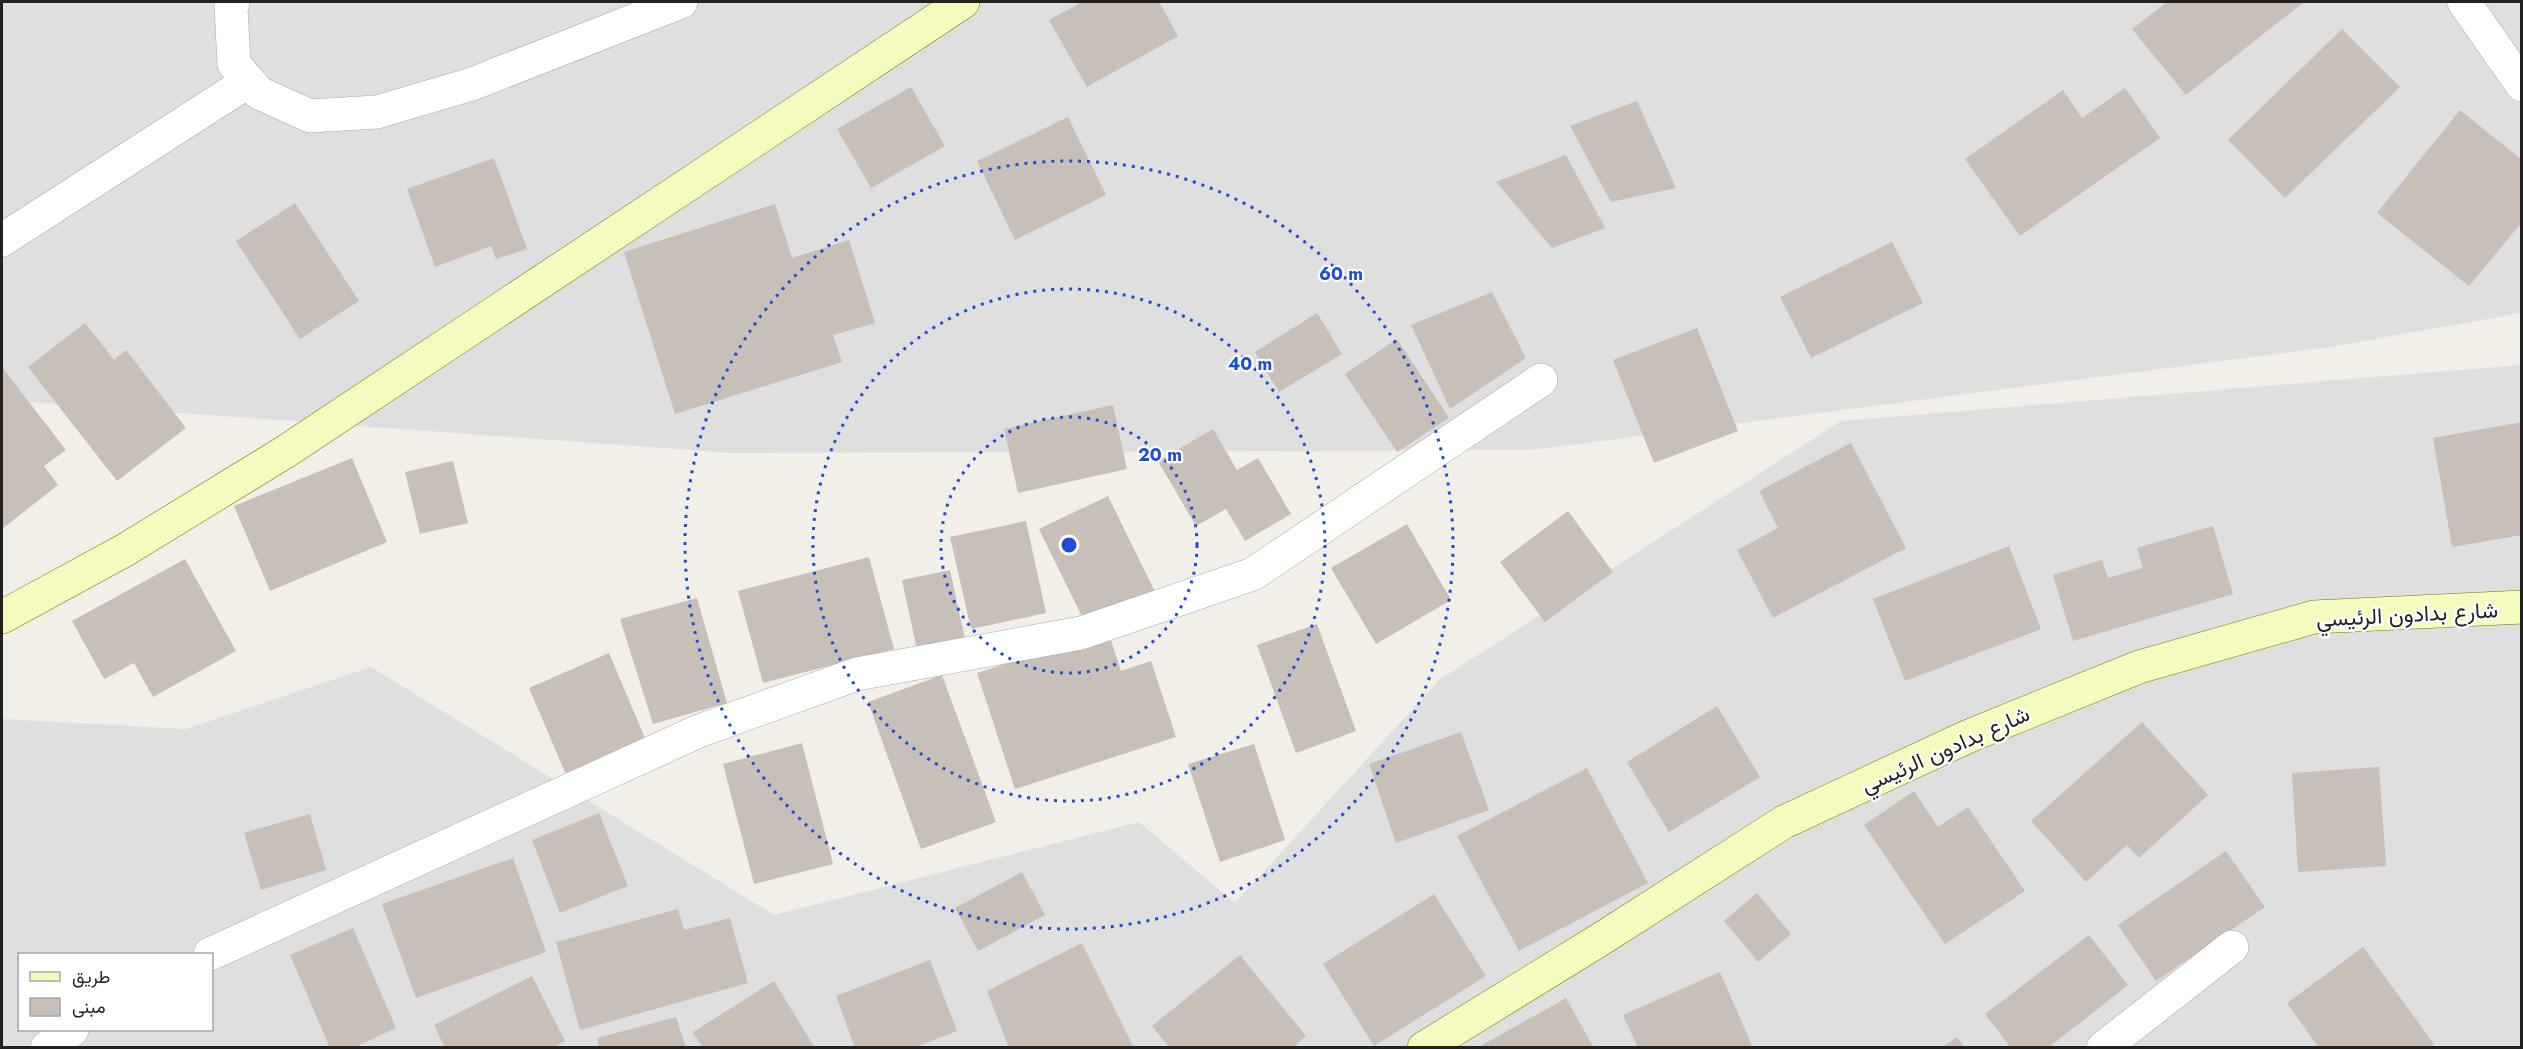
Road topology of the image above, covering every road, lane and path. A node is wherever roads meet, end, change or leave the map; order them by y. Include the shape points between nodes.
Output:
1 (233, 2) edge
2 (681, 2) edge
3 (963, 2) edge
4 (2464, 2) edge
5 (249, 81) junction
6 (2522, 85) edge
7 (2, 240) edge
8 (1541, 380) dead end
9 (2522, 607) edge
10 (2, 617) edge
11 (2232, 947) dead end
12 (212, 953) edge
13 (69, 1031) edge
14 (1432, 1045) edge
15 (47, 1047) edge
16 (2103, 1047) edge

1 - 5 street via 234,64
2 - 5 street via 472,84 377,112 310,116 259,93
3 - 10 main road via 285,452 125,550
4 - 6 street
5 - 7 street
8 - 12 street via 1253,574 1081,633 857,675 699,731
9 - 14 main road, شارع بدادون الرئيسي via 2314,617 2139,667 1969,736 1784,822
11 - 16 street
13 - 15 street

